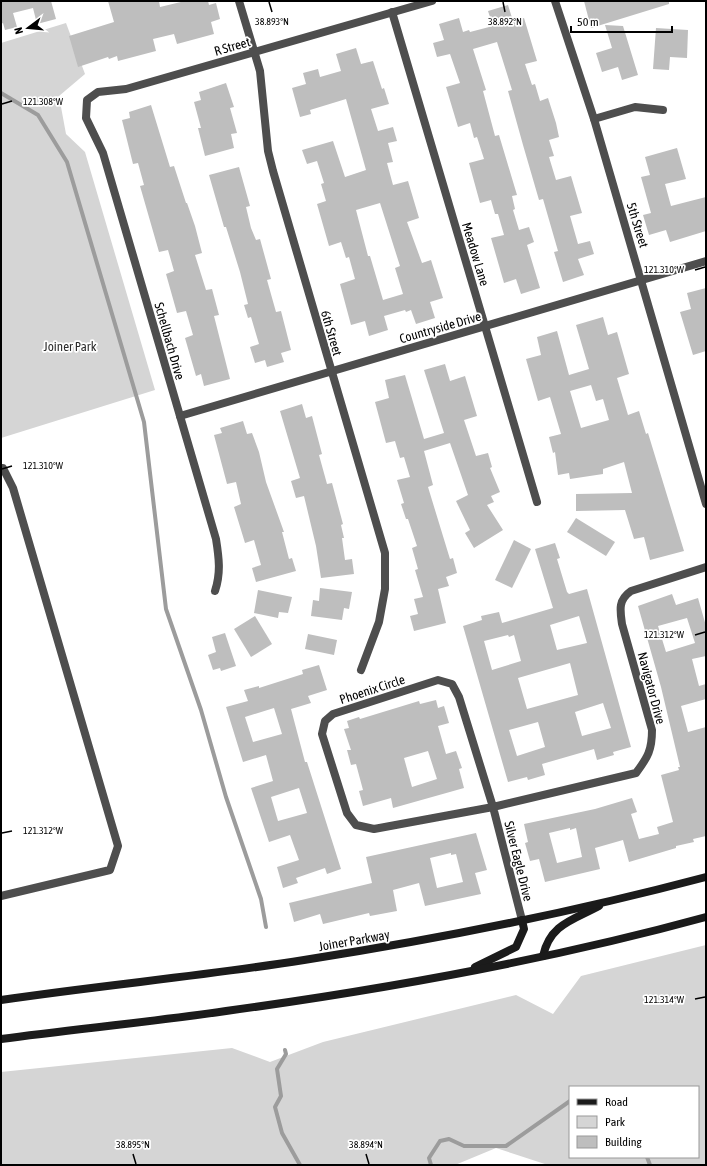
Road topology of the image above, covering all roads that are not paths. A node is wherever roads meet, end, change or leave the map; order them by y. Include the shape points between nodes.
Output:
1 (239, 1) edge
2 (432, 1) edge
3 (555, 1) edge
4 (392, 12) junction
5 (254, 52) junction
6 (87, 100) joint
7 (663, 110) dead end
8 (594, 119) junction
9 (706, 261) edge
10 (642, 280) junction
11 (485, 326) junction
12 (331, 371) junction
13 (180, 416) junction
14 (1, 468) edge
15 (537, 502) dead end
16 (706, 504) edge
17 (706, 567) edge
18 (215, 591) dead end
19 (361, 670) dead end
20 (493, 807) junction
21 (706, 877) edge
22 (1, 896) edge
23 (608, 901) junction
24 (706, 917) edge
25 (522, 920) junction
26 (543, 956) junction
27 (464, 972) junction
28 (1, 1000) edge
29 (1, 1039) edge

1 - 5 street, 6th Street
2 - 4 street, R Street
3 - 8 street, 5th Street
4 - 5 street, R Street
4 - 11 street, Meadow Lane
5 - 6 street, R Street via 126,89 98,92
5 - 12 street, 6th Street via 260,71 268,151
6 - 13 street, Schellbach Drive via 86,118 103,153
7 - 8 street via 635,107
8 - 10 street, 5th Street
9 - 10 street, Countryside Drive
10 - 11 street, Countryside Drive
10 - 16 street, 5th Street
11 - 12 street, Countryside Drive
11 - 15 street, Meadow Lane
12 - 13 street, Countryside Drive
12 - 19 street, 6th Street via 385,553 386,588 379,622
13 - 18 street, Schellbach Drive via 216,539 220,561
14 - 22 street via 13,488 118,846 110,870
17 - 20 street, Navigator Drive via 631,591 624,596 620,606 622,624 652,730 652,745 647,758 636,773
20 - 20 street, Phoenix Circle via 374,829 356,826 348,813 322,734 325,721 333,714 438,680 452,684 459,697
20 - 25 street, Silver Eagle Drive
21 - 23 main road, Joiner Parkway
23 - 25 main road, Joiner Parkway
23 - 26 main road via 557,928 546,944
24 - 26 main road
25 - 27 main road via 524,929 516,947
25 - 28 main road, Joiner Parkway via 303,961
26 - 27 main road
27 - 29 main road via 302,1000

